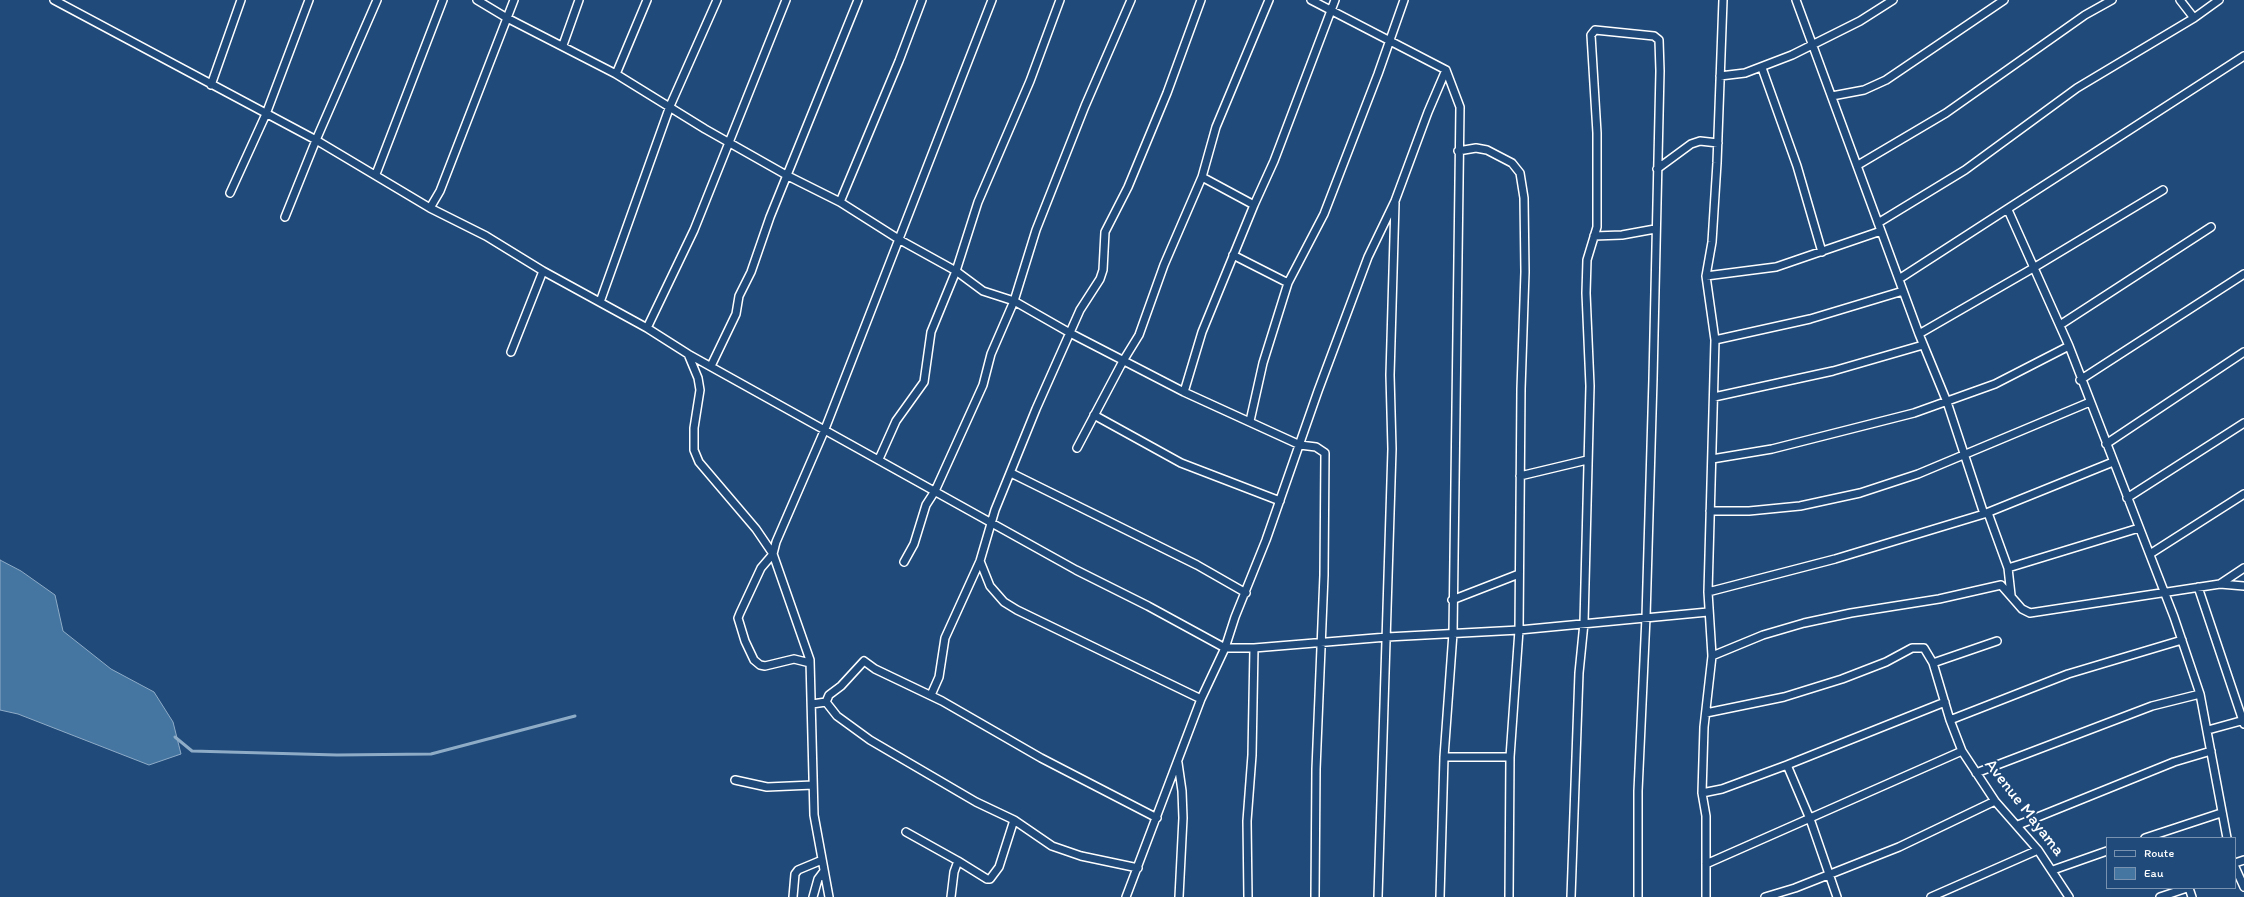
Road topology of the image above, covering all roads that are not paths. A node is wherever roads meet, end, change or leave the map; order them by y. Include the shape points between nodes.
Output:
1 (54, 0) edge
2 (241, 0) edge
3 (309, 0) edge
4 (377, 0) edge
5 (443, 0) edge
6 (478, 0) edge
7 (514, 0) edge
8 (579, 0) edge
9 (648, 0) edge
10 (717, 0) edge
11 (786, 0) edge
12 (858, 0) edge
13 (922, 0) edge
14 (992, 0) edge
15 (1060, 0) edge
16 (1131, 0) edge
17 (1201, 0) edge
18 (1270, 0) edge
19 (1311, 0) edge
20 (1335, 0) edge
21 (1404, 0) edge
22 (1723, 0) edge
23 (1796, 0) edge
24 (1893, 0) edge
25 (2004, 0) edge
26 (2112, 0) edge
27 (2180, 0) edge
28 (2219, 0) edge
29 (1332, 9) junction
30 (507, 18) junction
31 (2194, 18) junction
32 (1388, 42) junction
33 (563, 45) junction
34 (1813, 45) junction
35 (2244, 56) edge
36 (1762, 68) junction
37 (1446, 70) junction
38 (616, 74) junction
39 (1720, 76) junction
40 (211, 85) junction
41 (1832, 96) junction
42 (670, 106) junction
43 (266, 114) junction
44 (316, 140) junction
45 (730, 142) junction
46 (1718, 143) junction
47 (1458, 151) junction
48 (1858, 165) junction
49 (1657, 169) junction
50 (376, 174) junction
51 (788, 176) junction
52 (1202, 178) junction
53 (2163, 190) dead end
54 (230, 193) dead end
55 (1395, 201) junction
56 (840, 202) junction
57 (1254, 205) junction
58 (430, 208) junction
59 (2008, 210) junction
60 (286, 217) dead end
61 (1878, 223) junction
62 (2211, 227) dead end
63 (1655, 229) junction
64 (1881, 231) junction
65 (1594, 236) junction
66 (900, 240) junction
67 (1822, 252) junction
68 (1233, 255) junction
69 (2035, 267) junction
70 (543, 271) junction
71 (956, 271) junction
72 (2244, 274) edge
73 (1706, 276) junction
74 (1899, 279) junction
75 (1288, 282) junction
76 (1903, 291) junction
77 (1014, 301) junction
78 (600, 302) junction
79 (2060, 325) junction
80 (648, 328) junction
81 (1070, 333) junction
82 (1919, 334) junction
83 (1715, 340) junction
84 (1923, 345) junction
85 (2069, 346) junction
86 (510, 352) dead end
87 (2244, 352) edge
88 (688, 354) junction
89 (1122, 361) junction
90 (710, 366) junction
91 (2080, 380) junction
92 (1184, 392) junction
93 (1714, 397) junction
94 (1947, 402) junction
95 (2090, 402) junction
96 (1094, 415) junction
97 (1250, 421) junction
98 (2244, 422) edge
99 (825, 429) junction
100 (2106, 444) junction
101 (1300, 445) junction
102 (1076, 448) dead end
103 (1966, 455) junction
104 (1712, 459) junction
105 (880, 460) junction
106 (1587, 460) junction
107 (2113, 462) junction
108 (1011, 473) junction
109 (1520, 476) junction
110 (935, 491) junction
111 (2244, 494) edge
112 (2127, 498) junction
113 (1280, 501) junction
114 (1710, 511) junction
115 (1986, 514) junction
116 (991, 521) junction
117 (2139, 528) junction
118 (773, 554) junction
119 (2150, 554) junction
120 (980, 561) junction
121 (904, 562) dead end
122 (2008, 568) junction
123 (2244, 568) edge
124 (1519, 574) junction
125 (2220, 584) junction
126 (2244, 586) edge
127 (2198, 587) junction
128 (1708, 592) junction
129 (2164, 592) junction
130 (1246, 593) junction
131 (2011, 595) junction
132 (1452, 600) junction
133 (1708, 612) junction
134 (1646, 617) junction
135 (1584, 623) junction
136 (1519, 630) junction
137 (1453, 633) junction
138 (1387, 637) junction
139 (2182, 640) junction
140 (1997, 641) dead end
141 (1322, 642) junction
142 (1225, 648) junction
143 (1254, 648) junction
144 (1712, 656) junction
145 (810, 663) junction
146 (1933, 663) junction
147 (2200, 694) junction
148 (932, 696) junction
149 (1201, 699) junction
150 (826, 702) junction
151 (1945, 702) junction
152 (812, 704) junction
153 (1706, 713) junction
154 (1950, 720) junction
155 (2244, 722) edge
156 (2208, 730) junction
157 (1962, 751) junction
158 (2211, 751) junction
159 (1444, 757) junction
160 (1510, 757) junction
161 (1177, 760) junction
162 (1787, 765) junction
163 (1976, 773) junction
164 (735, 780) dead end
165 (813, 785) junction
166 (1702, 793) junction
167 (1995, 801) junction
168 (2221, 813) junction
169 (1157, 818) junction
170 (1810, 819) junction
171 (1014, 820) junction
172 (2018, 825) junction
173 (906, 832) dead end
174 (2148, 837) edge
175 (2227, 837) edge
176 (2038, 850) junction
177 (2106, 851) edge
178 (822, 860) junction
179 (2244, 860) edge
180 (958, 861) junction
181 (1706, 864) junction
182 (2236, 866) edge
183 (1138, 868) junction
184 (2236, 869) edge
185 (2053, 870) junction
186 (824, 871) junction
187 (1829, 875) junction
188 (2244, 887) edge
189 (2185, 889) edge
190 (793, 897) edge
191 (813, 897) edge
192 (829, 897) edge
193 (950, 897) edge
194 (1126, 897) edge
195 (1180, 897) edge
196 (1248, 897) edge
197 (1315, 897) edge
198 (1378, 897) edge
199 (1440, 897) edge
200 (1508, 897) edge
201 (1570, 897) edge
202 (1638, 897) edge
203 (1706, 897) edge
204 (1765, 897) edge
205 (1837, 897) edge
206 (1931, 897) edge
207 (2069, 897) edge
208 (2160, 897) edge

1 - 40 street
2 - 40 street
3 - 43 street
4 - 44 street
5 - 50 street
6 - 30 street
7 - 30 street
8 - 33 street
9 - 38 street
10 - 42 street
11 - 45 street
12 - 51 street
13 - 56 street
14 - 66 street
15 - 71 street via 1030,81 978,202
16 - 77 street via 1085,106 1036,230
17 - 81 street via 1167,93 1128,187 1105,232 1102,274 1080,310
18 - 52 street via 1216,127
19 - 29 street
20 - 29 street
21 - 32 street
22 - 39 street
23 - 34 street
24 - 34 street via 1860,21
25 - 41 street via 1886,80 1864,90
26 - 48 street via 2085,15 1946,113
27 - 31 street
28 - 31 street
29 - 32 street
29 - 57 street via 1293,114
30 - 33 street
30 - 58 street via 440,191
31 - 61 street via 2077,88 1972,165
32 - 37 street via 1416,53
32 - 75 street via 1324,214
33 - 38 street
34 - 36 street
34 - 41 street
35 - 59 street
36 - 39 street
36 - 67 street via 1797,166
37 - 47 street via 1460,107
37 - 55 street
38 - 42 street
39 - 46 street
40 - 43 street
41 - 48 street
42 - 45 street
42 - 78 street
43 - 44 street
43 - 54 street
44 - 50 street
44 - 60 street
45 - 51 street
45 - 80 street via 694,230
46 - 49 street via 1700,141 1691,144
46 - 73 street via 1712,242
47 - 109 street via 1476,148 1502,156 1520,173 1523,183 1526,272
47 - 132 street via 1459,306
48 - 61 street
49 - 63 street
49 - 65 street via 1659,40 1654,36 1595,30 1591,35 1597,161 1597,227
50 - 58 street
51 - 56 street
51 - 90 street via 770,217 751,272 739,296 736,314
52 - 57 street
52 - 89 street via 1164,265 1139,335
53 - 69 street
55 - 101 street via 1368,257
55 - 138 street
56 - 66 street
57 - 68 street
58 - 70 street via 500,244
59 - 69 street
59 - 74 street
61 - 64 street
62 - 79 street
63 - 65 street via 1622,235
63 - 134 street
64 - 67 street
64 - 74 street
65 - 106 street via 1587,260 1590,386
66 - 71 street
66 - 99 street
67 - 73 street via 1776,267
68 - 75 street
68 - 92 street via 1202,332
69 - 79 street
69 - 82 street
70 - 78 street
70 - 86 street
71 - 77 street via 983,291
71 - 105 street via 931,332 924,382 896,420
72 - 91 street
73 - 83 street
74 - 76 street
75 - 97 street via 1263,363
76 - 82 street
76 - 83 street via 1810,319
77 - 81 street
77 - 110 street via 991,354 983,385
78 - 80 street
79 - 85 street
80 - 88 street
81 - 89 street
81 - 108 street
82 - 84 street
83 - 93 street
84 - 93 street via 1833,371
84 - 94 street
85 - 91 street
85 - 94 street via 1995,384
87 - 100 street
88 - 90 street
88 - 118 street via 700,390 693,440 699,462 756,529
89 - 92 street
89 - 96 street
90 - 99 street
91 - 95 street
92 - 97 street
93 - 104 street
94 - 103 street
94 - 104 street via 1914,413 1772,449
95 - 100 street
95 - 103 street
96 - 102 street
96 - 113 street via 1181,463
97 - 101 street
98 - 112 street
99 - 105 street
99 - 118 street
100 - 107 street
101 - 113 street
101 - 141 street via 1316,447 1326,455
103 - 114 street via 1860,493 1800,506 1749,511
103 - 115 street
104 - 114 street
105 - 110 street
106 - 109 street
106 - 135 street
107 - 112 street
107 - 115 street
108 - 116 street
108 - 130 street via 1197,565
109 - 124 street
110 - 116 street
110 - 121 street via 926,505 914,544
111 - 119 street
112 - 117 street
113 - 130 street
114 - 128 street
115 - 122 street
115 - 128 street via 1836,559
116 - 120 street
116 - 142 street
117 - 119 street
117 - 122 street
118 - 145 street
118 - 145 street via 761,568 738,618 745,642 754,660 765,666 794,659
119 - 129 street
120 - 148 street via 945,638 939,677
120 - 149 street via 990,586 1004,602
122 - 131 street
123 - 125 street
124 - 132 street
124 - 136 street
125 - 126 street
125 - 127 street
127 - 129 street
127 - 155 street
128 - 133 street
129 - 131 street via 2030,613 2022,609
129 - 139 street
130 - 142 street via 1234,617
131 - 144 street via 2001,585 1939,599 1851,613 1763,635
132 - 137 street
133 - 134 street
133 - 144 street
134 - 135 street
134 - 202 street via 1638,791
135 - 136 street
135 - 201 street via 1579,673
136 - 137 street
136 - 160 street
137 - 138 street
137 - 159 street
138 - 141 street
138 - 198 street
139 - 147 street
139 - 154 street via 2068,674
140 - 146 street
141 - 143 street
141 - 197 street via 1316,769
142 - 143 street
142 - 149 street
143 - 196 street via 1252,755 1247,821
144 - 153 street
145 - 152 street
146 - 151 street, Avenue Mayama
146 - 153 street, Avenue Mayama via 1924,648 1912,648 1886,662 1842,679 1784,697
147 - 156 street
147 - 163 street via 2152,706
148 - 150 street via 875,669 864,661 829,695
148 - 169 street via 1040,758
149 - 161 street
150 - 152 street
150 - 171 street via 837,716 876,743 976,802
151 - 154 street, Avenue Mayama
151 - 162 street
152 - 165 street
153 - 166 street
154 - 157 street, Avenue Mayama
155 - 156 street
156 - 158 street
157 - 163 street, Avenue Mayama
157 - 170 street
158 - 168 street
158 - 172 street via 2174,762
159 - 160 street
159 - 199 street
160 - 200 street
161 - 169 street
161 - 195 street via 1183,818
162 - 166 street via 1722,789
162 - 170 street
163 - 167 street, Avenue Mayama
164 - 165 street via 767,787
165 - 178 street via 814,815
166 - 181 street via 1706,816
167 - 172 street, Avenue Mayama
167 - 187 street via 1899,847
168 - 174 street
168 - 175 street
169 - 183 street
170 - 181 street
170 - 187 street
171 - 180 street via 999,867 993,877 987,879
171 - 183 street via 1052,846 1066,852
172 - 176 street, Avenue Mayama
173 - 180 street
176 - 185 street, Avenue Mayama
176 - 206 street
177 - 185 street
178 - 186 street
178 - 190 street via 798,870 795,874
179 - 182 street
180 - 193 street
181 - 203 street
183 - 194 street
184 - 188 street
185 - 207 street, Avenue Mayama
186 - 191 street via 818,878
186 - 192 street
187 - 204 street
187 - 205 street
189 - 208 street

